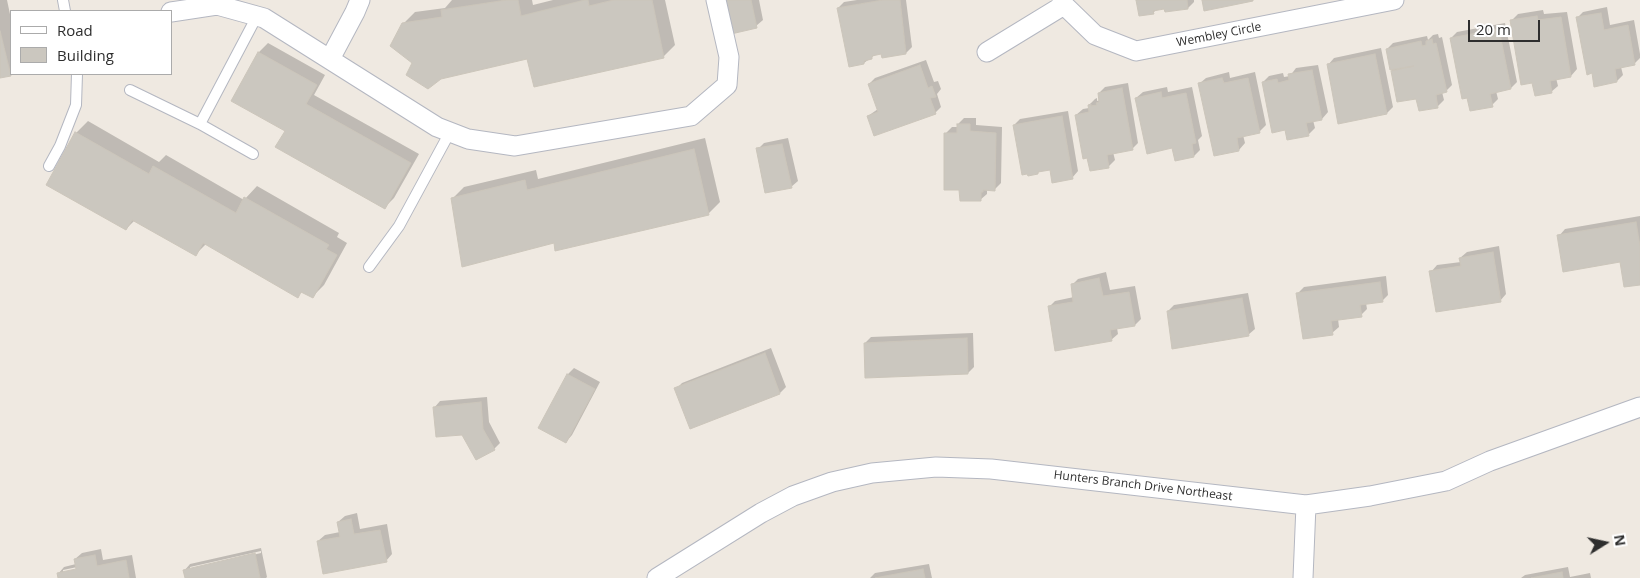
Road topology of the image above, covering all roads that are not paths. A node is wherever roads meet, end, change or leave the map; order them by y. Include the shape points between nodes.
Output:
1 (360, 0) edge
2 (716, 0) edge
3 (1394, 0) edge
4 (1063, 3) edge
5 (172, 12) edge
6 (257, 16) junction
7 (987, 52) dead end
8 (330, 59) junction
9 (77, 75) edge
10 (130, 90) dead end
11 (200, 124) junction
12 (450, 132) junction
13 (253, 154) dead end
14 (49, 166) dead end
15 (369, 267) dead end
16 (1640, 408) edge
17 (1306, 505) junction
18 (656, 578) edge
19 (1303, 578) edge

1 - 8 street
2 - 12 street via 729,57 727,85 692,116 515,146 468,139
3 - 4 street, Wembley Circle via 1136,51 1095,35
4 - 7 street
5 - 6 street via 217,5
6 - 8 street
6 - 11 lane
8 - 12 street
9 - 14 lane via 76,105
10 - 11 lane
11 - 13 lane
12 - 15 lane via 399,226
16 - 17 street, Hunters Branch Drive Northeast via 1490,461 1446,481
17 - 18 street, Hunters Branch Drive Northeast via 992,469 936,467 872,473 832,482 793,496 761,512
17 - 19 street

